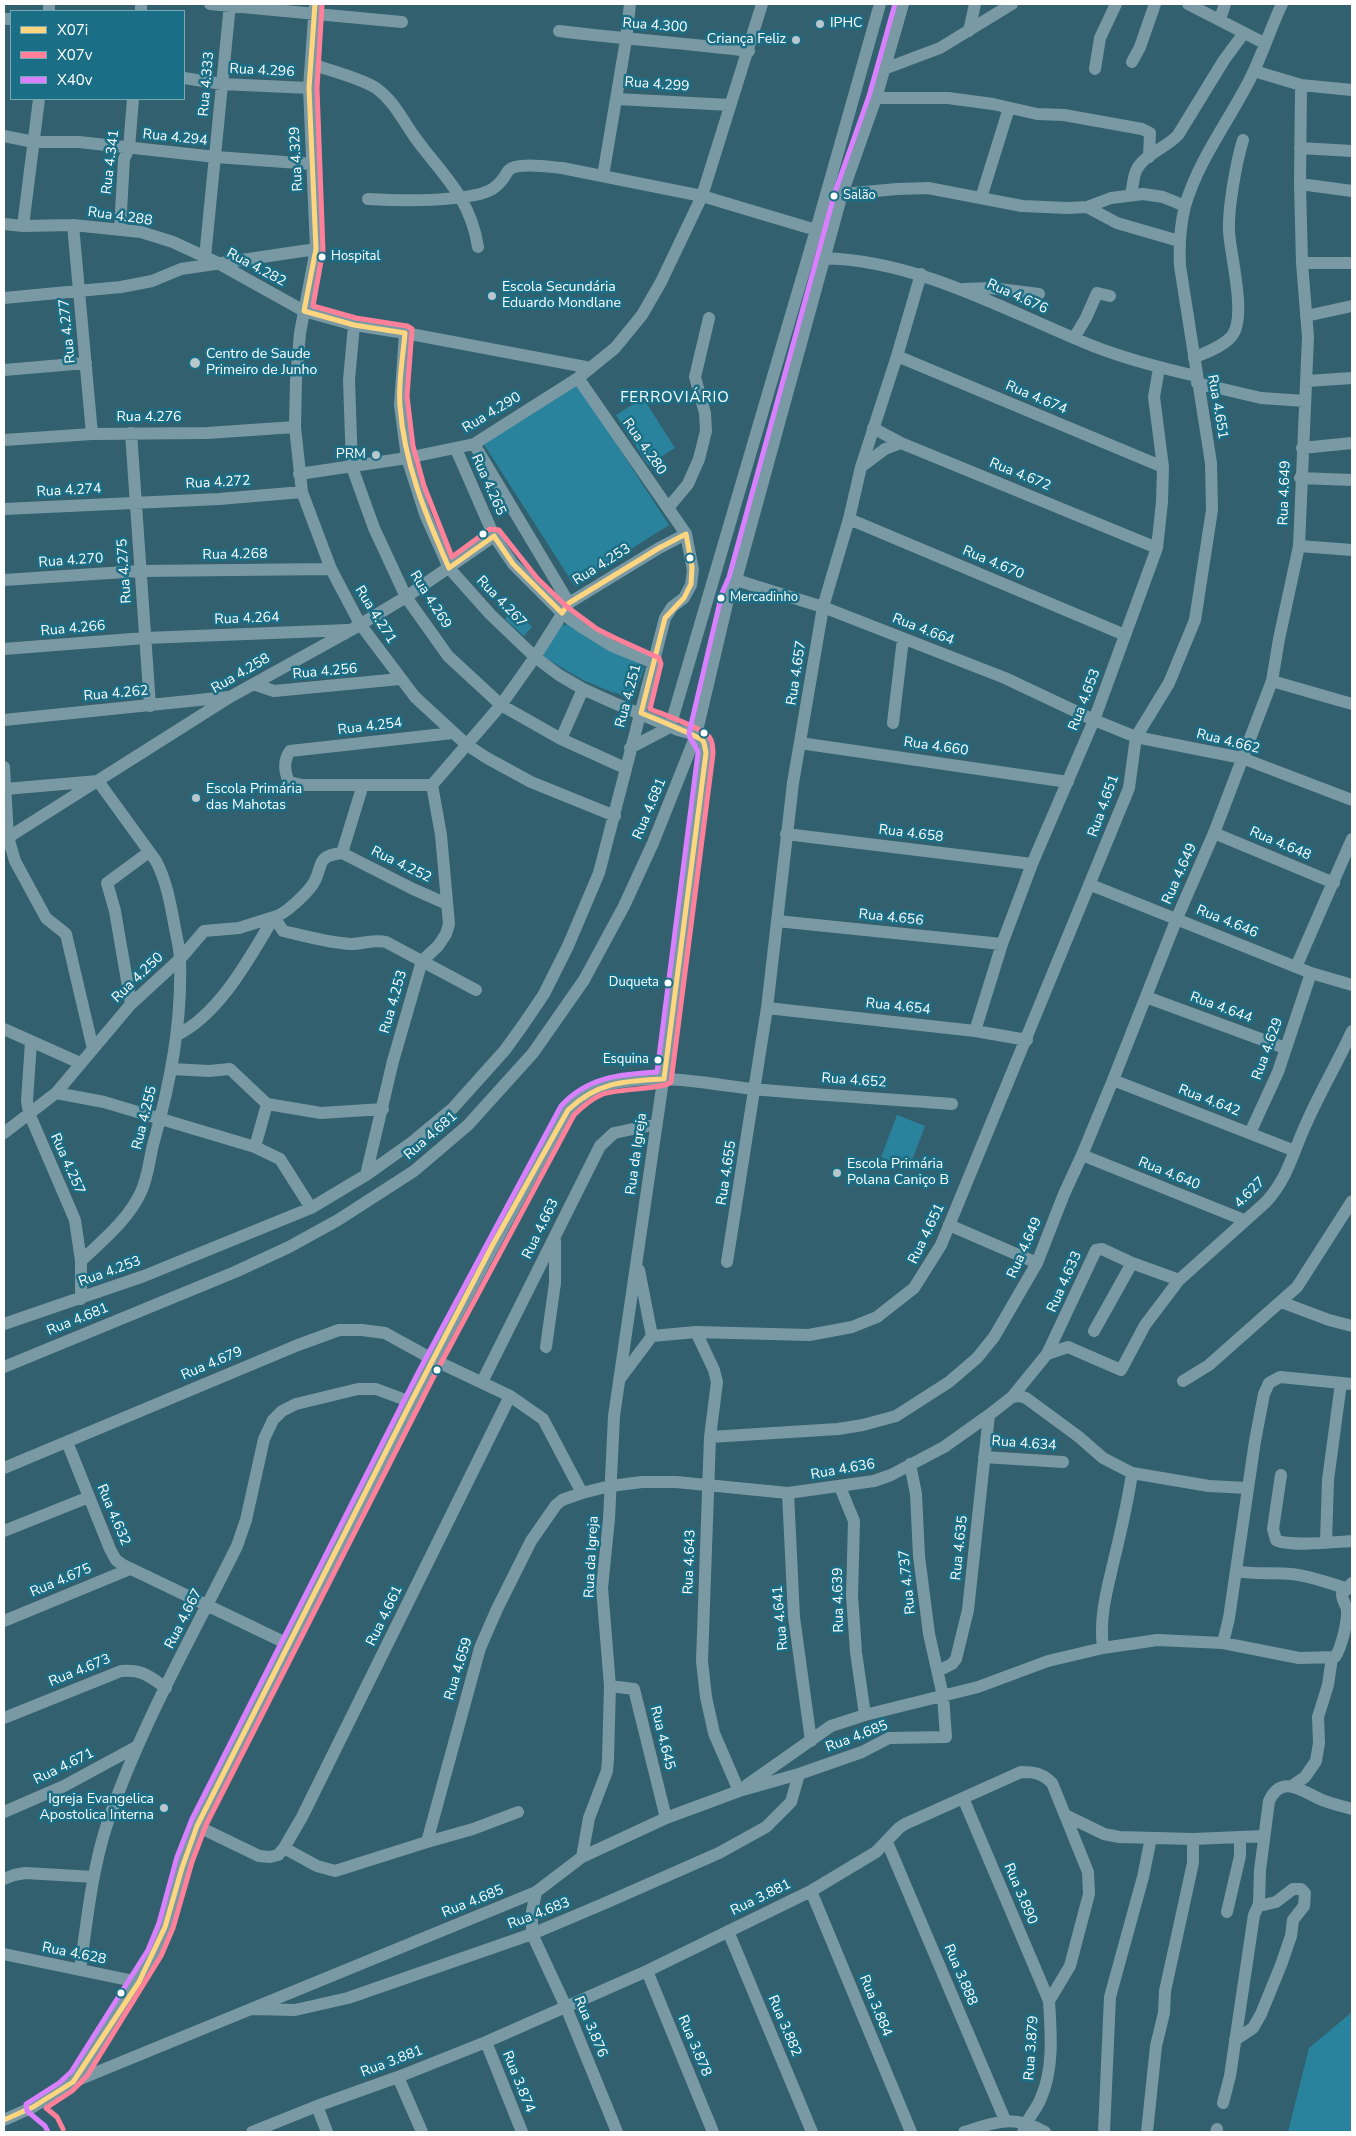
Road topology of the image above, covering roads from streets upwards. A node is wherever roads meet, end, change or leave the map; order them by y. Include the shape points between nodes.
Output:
1 (210, 4) edge
2 (630, 4) edge
3 (762, 4) edge
4 (880, 4) edge
5 (903, 4) edge
6 (976, 4) edge
7 (1012, 4) edge
8 (1116, 4) edge
9 (1155, 4) edge
10 (1188, 4) edge
11 (1225, 4) edge
12 (1282, 4) edge
13 (230, 5) edge
14 (315, 9) edge
15 (1220, 19) junction
16 (402, 22) dead end
17 (559, 31) dead end
18 (969, 31) junction
19 (1244, 33) junction
20 (626, 40) junction
21 (1264, 43) junction
22 (749, 51) junction
23 (1132, 62) dead end
24 (311, 64) junction
25 (1095, 69) dead end
26 (884, 70) junction
27 (1254, 70) junction
28 (185, 78) edge
29 (222, 84) junction
30 (1301, 85) junction
31 (309, 88) junction
32 (1352, 90) edge
33 (876, 98) junction
34 (617, 99) junction
35 (39, 100) edge
36 (133, 100) edge
37 (730, 105) junction
38 (1008, 108) junction
39 (4, 136) edge
40 (1243, 140) dead end
41 (34, 142) junction
42 (129, 148) junction
43 (1300, 148) junction
44 (1352, 152) edge
45 (216, 157) junction
46 (1149, 157) junction
47 (312, 164) junction
48 (603, 176) junction
49 (1300, 184) junction
50 (1352, 191) edge
51 (842, 194) junction
52 (1131, 194) junction
53 (702, 196) junction
54 (461, 197) junction
55 (981, 198) junction
56 (368, 199) dead end
57 (1185, 206) junction
58 (1087, 207) junction
59 (4, 224) edge
60 (73, 225) junction
61 (23, 226) junction
62 (120, 230) junction
63 (816, 230) junction
64 (1179, 242) junction
65 (478, 247) dead end
66 (315, 252) junction
67 (824, 258) junction
68 (211, 260) junction
69 (1302, 263) junction
70 (1352, 263) edge
71 (921, 274) junction
72 (961, 289) junction
73 (79, 292) junction
74 (1039, 294) dead end
75 (1110, 296) dead end
76 (4, 298) edge
77 (1352, 306) edge
78 (304, 311) junction
79 (1306, 316) junction
80 (709, 318) dead end
81 (354, 325) junction
82 (405, 333) junction
83 (1074, 338) junction
84 (897, 356) junction
85 (1194, 358) junction
86 (86, 363) junction
87 (591, 368) junction
88 (1159, 368) junction
89 (4, 370) edge
90 (578, 378) junction
91 (1352, 378) edge
92 (1196, 379) junction
93 (1307, 381) junction
94 (1305, 401) junction
95 (295, 427) junction
96 (873, 428) junction
97 (131, 433) junction
98 (92, 434) junction
99 (4, 440) edge
100 (901, 443) junction
101 (1352, 443) edge
102 (474, 444) junction
103 (1302, 448) junction
104 (456, 449) junction
105 (407, 458) junction
106 (352, 467) junction
107 (861, 467) junction
108 (1163, 467) junction
109 (299, 474) junction
110 (1300, 478) junction
111 (1352, 480) edge
112 (302, 492) junction
113 (135, 502) junction
114 (668, 508) junction
115 (4, 509) edge
116 (850, 519) junction
117 (686, 534) junction
118 (494, 536) junction
119 (1299, 546) junction
120 (1157, 548) junction
121 (1352, 550) edge
122 (450, 568) junction
123 (331, 569) junction
124 (140, 571) junction
125 (4, 580) edge
126 (736, 580) junction
127 (406, 597) junction
128 (823, 607) junction
129 (566, 608) junction
130 (356, 627) junction
131 (1125, 635) junction
132 (145, 638) junction
133 (904, 639) junction
134 (4, 649) edge
135 (535, 657) junction
136 (654, 663) junction
137 (400, 679) junction
138 (1272, 682) junction
139 (253, 684) junction
140 (583, 689) junction
141 (230, 696) junction
142 (1352, 704) edge
143 (501, 705) junction
144 (150, 706) junction
145 (641, 713) junction
146 (4, 720) edge
147 (1094, 720) junction
148 (893, 723) dead end
149 (670, 727) junction
150 (453, 733) junction
151 (699, 737) junction
152 (1136, 737) junction
153 (560, 739) junction
154 (800, 742) junction
155 (466, 745) junction
156 (630, 748) junction
157 (1242, 758) junction
158 (4, 767) edge
159 (625, 768) junction
160 (98, 780) junction
161 (1068, 782) junction
162 (432, 785) junction
163 (5, 789) junction
164 (361, 791) dead end
165 (1352, 800) edge
166 (615, 816) junction
167 (1214, 833) junction
168 (786, 834) junction
169 (6, 835) edge
170 (1352, 839) edge
171 (149, 852) junction
172 (342, 853) junction
173 (1032, 864) junction
174 (1334, 883) junction
175 (1090, 885) junction
176 (447, 904) junction
177 (274, 917) junction
178 (1177, 918) junction
179 (777, 921) junction
180 (1002, 944) junction
181 (180, 958) junction
182 (422, 960) junction
183 (1296, 967) junction
184 (1311, 973) junction
185 (1352, 985) edge
186 (476, 990) dead end
187 (1146, 997) junction
188 (131, 1004) junction
189 (767, 1008) junction
190 (4, 1030) edge
191 (975, 1031) junction
192 (1352, 1031) edge
193 (177, 1036) junction
194 (1026, 1040) junction
195 (31, 1042) junction
196 (1285, 1048) junction
197 (93, 1049) junction
198 (80, 1063) junction
199 (172, 1069) junction
200 (664, 1079) junction
201 (1113, 1080) junction
202 (753, 1089) junction
203 (56, 1094) junction
204 (267, 1104) junction
205 (952, 1104) dead end
206 (383, 1109) junction
207 (29, 1113) junction
208 (161, 1119) junction
209 (656, 1124) junction
210 (4, 1133) edge
211 (1250, 1133) junction
212 (255, 1147) junction
213 (1294, 1150) junction
214 (1082, 1155) junction
215 (366, 1175) junction
216 (1352, 1201) edge
217 (311, 1208) junction
218 (1244, 1220) junction
219 (949, 1225) junction
220 (555, 1236) junction
221 (637, 1259) junction
222 (81, 1261) junction
223 (727, 1262) dead end
224 (1037, 1262) junction
225 (1132, 1263) junction
226 (1179, 1280) junction
227 (81, 1299) junction
228 (1282, 1302) junction
229 (4, 1324) edge
230 (1352, 1326) edge
231 (1094, 1331) dead end
232 (696, 1332) junction
233 (652, 1336) junction
234 (546, 1347) dead end
235 (1047, 1354) junction
236 (434, 1360) junction
237 (4, 1367) edge
238 (619, 1380) junction
239 (1183, 1381) dead end
240 (482, 1382) junction
241 (1347, 1384) edge
242 (510, 1396) junction
243 (1012, 1397) junction
244 (410, 1402) junction
245 (989, 1416) junction
246 (710, 1437) junction
247 (67, 1442) junction
248 (984, 1457) junction
249 (1063, 1462) dead end
250 (910, 1464) junction
251 (4, 1468) edge
252 (1132, 1473) junction
253 (1281, 1475) dead end
254 (708, 1485) junction
255 (610, 1486) junction
256 (840, 1487) junction
257 (1248, 1488) junction
258 (582, 1493) junction
259 (788, 1493) junction
260 (89, 1497) junction
261 (4, 1531) edge
262 (1326, 1542) junction
263 (1352, 1542) edge
264 (130, 1569) junction
265 (1236, 1571) junction
266 (1350, 1586) edge
267 (208, 1605) junction
268 (4, 1621) edge
269 (1223, 1643) junction
270 (290, 1645) junction
271 (1103, 1648) junction
272 (1332, 1658) junction
273 (938, 1671) junction
274 (610, 1686) junction
275 (166, 1688) junction
276 (943, 1696) junction
277 (865, 1715) junction
278 (4, 1718) edge
279 (946, 1737) joint
280 (811, 1740) junction
281 (136, 1747) junction
282 (799, 1774) junction
283 (1292, 1786) junction
284 (739, 1791) junction
285 (963, 1798) junction
286 (1352, 1809) edge
287 (4, 1812) edge
288 (518, 1812) dead end
289 (1065, 1815) junction
290 (666, 1818) junction
291 (197, 1826) junction
292 (1264, 1836) junction
293 (1240, 1837) junction
294 (1151, 1838) junction
295 (1193, 1839) junction
296 (427, 1842) junction
297 (887, 1842) junction
298 (284, 1848) junction
299 (582, 1857) junction
300 (94, 1878) junction
301 (4, 1879) edge
302 (811, 1890) junction
303 (536, 1892) junction
304 (1258, 1906) junction
305 (1227, 1912) dead end
306 (728, 1931) junction
307 (532, 1934) junction
308 (4, 1954) edge
309 (80, 1970) junction
310 (647, 1971) junction
311 (138, 1982) junction
312 (1049, 2001) junction
313 (566, 2007) junction
314 (250, 2009) junction
315 (1235, 2040) junction
316 (486, 2042) junction
317 (398, 2077) junction
318 (73, 2082) junction
319 (1223, 2103) dead end
320 (316, 2106) junction
321 (7, 2117) edge
322 (1005, 2120) junction
323 (1024, 2127) edge
324 (252, 2132) edge
325 (327, 2132) edge
326 (422, 2132) edge
327 (522, 2132) edge
328 (617, 2132) edge
329 (714, 2132) edge
330 (812, 2132) edge
331 (911, 2132) edge
332 (964, 2132) edge
333 (1045, 2132) edge
334 (1104, 2132) edge
335 (1147, 2132) edge

1 - 13 street
2 - 20 street, Rua 4.299
3 - 22 street
4 - 63 street
5 - 26 street, Rua da Igreja
6 - 18 street
7 - 18 street
8 - 25 street via 1100,38
9 - 23 street
10 - 15 street
11 - 15 street
12 - 21 street, Rua 4.651
13 - 14 street
13 - 29 street, Rua 4.333
14 - 16 street
14 - 24 street, Rua 4.329
15 - 19 street
17 - 20 street, Rua 4.300
18 - 26 street via 940,48
19 - 21 street
19 - 46 street via 1178,135
20 - 22 street, Rua 4.300
20 - 34 street, Rua 4.299
21 - 27 street, Rua 4.651
22 - 37 street
24 - 31 street, Rua 4.329
24 - 54 street via 375,88 401,113 414,136
26 - 33 street, Rua da Igreja
27 - 30 street
27 - 57 street, Rua 4.651 via 1221,129
28 - 29 street, Rua 4.296
29 - 31 street, Rua 4.296
29 - 45 street, Rua 4.333
30 - 32 street
30 - 43 street, Rua 4.649
31 - 47 street, Rua 4.329
33 - 38 street via 948,98
33 - 51 street, Rua da Igreja
34 - 37 street, Rua 4.299
34 - 48 street
35 - 41 street
36 - 42 street, Rua 4.341
37 - 53 street
38 - 46 street via 1148,131 1151,137
38 - 55 street
39 - 41 street, Rua 4.294
40 - 85 street via 1229,230 1238,301 1237,324 1232,336
41 - 42 street, Rua 4.294 via 79,142
41 - 61 street
42 - 45 street, Rua 4.294
42 - 62 street, Rua 4.341 via 122,176
43 - 44 street
43 - 49 street, Rua 4.649
45 - 47 street, Rua 4.294
45 - 68 street, Rua 4.333
46 - 52 street via 1136,172
47 - 66 street, Rua 4.329
48 - 53 street
48 - 54 street via 555,167 512,168 491,190
49 - 50 street
49 - 69 street, Rua 4.649
51 - 55 street via 928,188
51 - 67 street, Rua da Igreja
52 - 57 street via 1163,198
52 - 58 street
53 - 63 street
53 - 87 street via 677,252 642,315 615,348
54 - 56 street via 398,201
54 - 65 street via 475,229
55 - 58 street via 1022,206
57 - 64 street, Rua 4.651
58 - 64 street via 1117,223
59 - 61 street, Rua 4.288
60 - 61 street, Rua 4.288
60 - 62 street, Rua 4.288
60 - 73 street, Rua 4.277
62 - 68 street, Rua 4.288 via 141,232 173,242
63 - 149 street
64 - 85 street, Rua 4.651
66 - 68 street
66 - 78 street, Rua 4.329
67 - 71 street, Rua 4.676 via 867,261
67 - 126 street, Rua da Igreja
68 - 73 street, Rua 4.282 via 152,281
68 - 78 street, Rua 4.282
69 - 70 street
69 - 79 street, Rua 4.649
71 - 72 street, Rua 4.676
71 - 84 street, Rua 4.657
72 - 74 street via 991,288
72 - 83 street, Rua 4.676
73 - 76 street, Rua 4.282
73 - 86 street, Rua 4.277
75 - 83 street via 1097,293
77 - 79 street
78 - 81 street, Rua 4.282
78 - 95 street, Rua 4.271 via 296,380
79 - 93 street, Rua 4.649
80 - 114 street via 695,377 705,413 706,431 688,484
81 - 82 street, Rua 4.282
81 - 106 street, Rua 4.269 via 349,380
82 - 87 street, Rua 4.282
82 - 105 street, Rua 4.267 via 400,405
83 - 88 street, Rua 4.676
84 - 96 street, Rua 4.657
84 - 108 street, Rua 4.674
85 - 92 street, Rua 4.651
86 - 89 street
86 - 98 street, Rua 4.277
87 - 90 street
88 - 92 street, Rua 4.676
88 - 108 street, Rua 4.653 via 1154,397
90 - 102 street, Rua 4.290
90 - 114 street, Rua 4.280
91 - 93 street
92 - 94 street, Rua 4.676 via 1262,398
92 - 152 street, Rua 4.651 via 1211,463 1212,510 1194,620 1169,683
93 - 94 street, Rua 4.649
94 - 103 street, Rua 4.649
95 - 97 street, Rua 4.276 via 207,433
95 - 109 street, Rua 4.271
96 - 100 street, Rua 4.672
96 - 107 street, Rua 4.657
97 - 98 street, Rua 4.276
97 - 113 street, Rua 4.275
98 - 99 street, Rua 4.276
100 - 107 street via 885,449
100 - 120 street, Rua 4.672
101 - 103 street
102 - 104 street, Rua 4.290
102 - 129 street
103 - 110 street, Rua 4.649
104 - 105 street, Rua 4.290
104 - 118 street, Rua 4.265
105 - 106 street, Rua 4.290
105 - 122 street, Rua 4.267 via 425,514
106 - 109 street, Rua 4.290
106 - 127 street, Rua 4.269 via 374,528
107 - 116 street, Rua 4.657
108 - 120 street, Rua 4.653
109 - 112 street, Rua 4.271
110 - 111 street
110 - 119 street, Rua 4.649
112 - 113 street, Rua 4.272
112 - 123 street, Rua 4.271
113 - 115 street, Rua 4.274
113 - 124 street, Rua 4.275
114 - 117 street, Rua 4.280
116 - 128 street, Rua 4.657
116 - 131 street, Rua 4.670
117 - 129 street, Rua 4.253
117 - 136 street, Rua 4.251 via 693,570 691,585 684,598 672,607 665,618
118 - 122 street, Rua 4.258
118 - 129 street, Rua 4.265 via 514,564
119 - 121 street
119 - 138 street, Rua 4.649
120 - 131 street, Rua 4.653
122 - 127 street, Rua 4.258
122 - 135 street, Rua 4.267 via 490,614
123 - 124 street, Rua 4.268
123 - 130 street, Rua 4.271
124 - 125 street, Rua 4.270
124 - 132 street, Rua 4.275
126 - 128 street, Rua 4.664
126 - 151 street, Rua da Igreja via 729,594
127 - 130 street, Rua 4.258
127 - 143 street, Rua 4.269 via 448,656
128 - 133 street, Rua 4.664
128 - 154 street, Rua 4.657
129 - 135 street, Rua 4.253
129 - 136 street, Rua 4.265 via 583,628 612,646
130 - 132 street, Rua 4.264
130 - 137 street, Rua 4.271
130 - 139 street, Rua 4.258
131 - 147 street, Rua 4.653
132 - 134 street, Rua 4.266
132 - 144 street, Rua 4.275
133 - 147 street, Rua 4.664 via 1005,678
133 - 148 street
135 - 140 street, Rua 4.267
135 - 143 street, Rua 4.253
136 - 145 street, Rua 4.251
137 - 139 street, Rua 4.256 via 274,691
137 - 150 street, Rua 4.271
138 - 142 street
138 - 157 street, Rua 4.649
139 - 141 street, Rua 4.258
140 - 145 street, Rua 4.267
140 - 153 street
141 - 144 street, Rua 4.262
141 - 160 street, Rua 4.258
143 - 153 street, Rua 4.269
143 - 155 street, Rua 4.253
144 - 146 street, Rua 4.262
145 - 149 street, Rua 4.267
145 - 156 street, Rua 4.251
147 - 152 street, Rua 4.662
147 - 161 street, Rua 4.653
149 - 151 street, Rua 4.267
149 - 156 street
150 - 155 street, Rua 4.271
150 - 162 street, Rua 4.254 via 290,752 285,758 285,774 289,782
151 - 200 street, Rua da Igreja via 706,753
151 - 237 street, Rua 4.681 via 624,906 584,980 533,1053 468,1125 414,1171 289,1247
152 - 157 street, Rua 4.662
152 - 175 street, Rua 4.651 via 1129,788
153 - 159 street, Rua 4.269
154 - 161 street, Rua 4.660
154 - 168 street, Rua 4.657
155 - 162 street, Rua 4.253
155 - 166 street, Rua 4.271 via 531,782
156 - 159 street, Rua 4.251
157 - 165 street, Rua 4.662
157 - 167 street, Rua 4.649
158 - 163 street
159 - 166 street, Rua 4.251
160 - 163 street
160 - 169 street, Rua 4.258
160 - 171 street, Rua 4.250
161 - 173 street, Rua 4.653
162 - 176 street, Rua 4.253 via 441,835
163 - 169 street
164 - 172 street
166 - 215 street, Rua 4.251 via 599,873 568,946 544,994 523,1025 453,1108 419,1138
167 - 174 street, Rua 4.648
167 - 178 street, Rua 4.649
168 - 173 street, Rua 4.658
168 - 179 street, Rua 4.657
169 - 197 street via 15,860 46,918 66,934
170 - 174 street
171 - 181 street, Rua 4.250 via 162,873
171 - 188 street via 107,883
172 - 176 street, Rua 4.252
172 - 177 street via 326,857 319,866 314,883 281,915
173 - 180 street, Rua 4.653
174 - 183 street
175 - 178 street, Rua 4.646
175 - 194 street, Rua 4.651
176 - 182 street, Rua 4.253 via 446,934
177 - 181 street via 239,928 204,931
177 - 182 street via 284,931 351,944 379,941
177 - 193 street via 227,989 196,1024
178 - 183 street, Rua 4.646
178 - 187 street, Rua 4.649
179 - 180 street, Rua 4.656
179 - 189 street, Rua 4.657
180 - 191 street, Rua 4.653
181 - 188 street, Rua 4.250
181 - 193 street, Rua 4.255
182 - 186 street
182 - 206 street, Rua 4.253 via 395,1053
183 - 184 street, Rua 4.646
184 - 185 street, Rua 4.646
184 - 196 street, Rua 4.629
187 - 196 street, Rua 4.644
187 - 201 street, Rua 4.649
188 - 197 street, Rua 4.250
189 - 191 street, Rua 4.654
189 - 202 street, Rua 4.657
190 - 195 street
191 - 194 street, Rua 4.654
192 - 213 street, 4.627
193 - 199 street, Rua 4.255
194 - 219 street, Rua 4.651
195 - 198 street
195 - 207 street, Rua 4.257
196 - 211 street, Rua 4.629 via 1278,1072
197 - 198 street, Rua 4.250
198 - 203 street, Rua 4.250
199 - 204 street via 230,1069
199 - 208 street, Rua 4.255
200 - 202 street, Rua 4.652
200 - 209 street, Rua da Igreja
200 - 236 street, Rua 4.652 via 627,1081 592,1089 568,1110 492,1246
201 - 211 street, Rua 4.642
201 - 214 street, Rua 4.649
202 - 205 street, Rua 4.652
202 - 223 street, Rua 4.655
203 - 207 street, Rua 4.250
203 - 208 street via 89,1098
204 - 206 street via 322,1113
204 - 212 street
206 - 215 street, Rua 4.253
207 - 210 street, Rua 4.250
207 - 222 street, Rua 4.257 via 75,1220
208 - 212 street
208 - 222 street, Rua 4.255 via 140,1193 114,1229
209 - 220 street, Rua 4.663 via 614,1133 606,1139 589,1164
209 - 221 street, Rua da Igreja
211 - 213 street, Rua 4.642
212 - 217 street via 280,1159
213 - 218 street, 4.627 via 1277,1188
214 - 218 street, Rua 4.640
214 - 224 street, Rua 4.649
215 - 217 street, Rua 4.253
216 - 228 street via 1297,1287
217 - 227 street, Rua 4.253
218 - 226 street, 4.627
219 - 224 street
219 - 232 street, Rua 4.651 via 914,1288 877,1317 852,1327 809,1335
220 - 234 street via 555,1283
220 - 240 street, Rua 4.663
221 - 233 street
221 - 238 street, Rua da Igreja
222 - 227 street, Rua 4.257
224 - 246 street, Rua 4.649 via 994,1337 977,1358 949,1382 896,1416 838,1429
225 - 226 street, Rua 4.633
225 - 231 street
225 - 235 street, Rua 4.633 via 1102,1249 1096,1250
226 - 235 street, 4.627 via 1145,1325 1121,1370 1068,1347
227 - 229 street, Rua 4.253
228 - 230 street
228 - 239 street via 1208,1365
232 - 233 street, Rua 4.651
232 - 246 street, Rua 4.643 via 717,1382
233 - 238 street
235 - 243 street, Rua 4.636
236 - 240 street
236 - 244 street, Rua 4.652
236 - 247 street, Rua 4.679 via 385,1333 339,1330
238 - 255 street, Rua da Igreja
240 - 242 street
241 - 257 street via 1280,1377 1269,1383 1264,1394
241 - 262 street via 1328,1480
242 - 258 street via 543,1419
242 - 298 street, Rua 4.661 via 302,1818
243 - 245 street, Rua 4.636
243 - 252 street via 1026,1398 1103,1458
244 - 267 street, Rua 4.667 via 376,1389 358,1389 296,1404 277,1415 264,1439 238,1546
244 - 270 street, Rua 4.652
245 - 248 street, Rua 4.635
245 - 250 street, Rua 4.636 via 944,1447
246 - 254 street, Rua 4.643
247 - 251 street, Rua 4.679
247 - 260 street, Rua 4.632
248 - 249 street, Rua 4.634
248 - 273 street, Rua 4.635 via 968,1610 956,1659
250 - 256 street, Rua 4.636 via 874,1481
250 - 273 street, Rua 4.737 via 916,1494 919,1556 929,1634
252 - 257 street via 1209,1486
252 - 271 street via 1103,1606
253 - 262 street via 1273,1530 1276,1540
254 - 255 street, Rua 4.636 via 642,1482
254 - 259 street, Rua 4.636
254 - 284 street, Rua 4.643 via 702,1660 714,1733
255 - 258 street, Rua 4.636
255 - 274 street, Rua da Igreja via 602,1588
256 - 259 street, Rua 4.636
256 - 277 street, Rua 4.639 via 854,1521 852,1596
257 - 265 street
258 - 296 street, Rua 4.659 via 556,1505 532,1541 480,1648
259 - 280 street, Rua 4.641 via 794,1617
260 - 261 street
260 - 264 street, Rua 4.632 via 116,1560
262 - 263 street
264 - 267 street, Rua 4.632
264 - 268 street, Rua 4.675
265 - 266 street via 1255,1575 1304,1576
265 - 269 street
266 - 272 street via 1342,1594 1347,1610 1341,1643
267 - 270 street, Rua 4.632
267 - 275 street, Rua 4.667
269 - 271 street via 1157,1640
269 - 272 street via 1299,1658
270 - 291 street, Rua 4.652
271 - 276 street via 1048,1661 978,1687
272 - 283 street via 1318,1717 1316,1761 1305,1777
273 - 276 street, Rua 4.737
274 - 290 street, Rua 4.645 via 634,1689
274 - 299 street, Rua da Igreja via 607,1770 589,1818
275 - 278 street, Rua 4.673 via 145,1673 120,1671
275 - 281 street, Rua 4.667
276 - 277 street
276 - 279 street, Rua 4.737
277 - 280 street via 831,1726
279 - 282 street, Rua 4.685 via 889,1738 869,1750
280 - 284 street
281 - 287 street, Rua 4.671 via 72,1782
281 - 300 street, Rua 4.667 via 108,1822
282 - 284 street, Rua 4.685
282 - 307 street, Rua 4.683 via 791,1802 766,1827 743,1841
283 - 286 street via 1323,1801
283 - 292 street via 1280,1788 1272,1795
284 - 290 street, Rua 4.685
285 - 289 street, Rua 3.881 via 1021,1772 1033,1772 1052,1782
285 - 297 street, Rua 3.881 via 904,1824
285 - 312 street, Rua 3.890
288 - 296 street
289 - 294 street via 1104,1834
289 - 312 street, Rua 3.881 via 1088,1872 1089,1894 1070,1966
290 - 299 street, Rua 4.685
291 - 298 street via 264,1858 278,1855
291 - 311 street, Rua 4.652 via 165,1927
292 - 293 street
292 - 304 street
293 - 295 street
293 - 305 street via 1240,1856
294 - 295 street
294 - 334 street via 1110,1997
295 - 335 street via 1193,1863 1156,2046
296 - 298 street via 335,1871 317,1866
297 - 302 street, Rua 3.881 via 876,1852
297 - 322 street, Rua 3.888
299 - 303 street, Rua 4.685
300 - 301 street via 25,1873
300 - 309 street, Rua 4.667
302 - 306 street, Rua 3.881
302 - 331 street, Rua 3.884
303 - 307 street
303 - 314 street, Rua 4.685
304 - 315 street
304 - 315 street via 1276,1902 1292,1889 1306,1893 1304,1906 1293,1920 1291,1936 1261,2014 1253,2028
306 - 310 street, Rua 3.881
306 - 330 street, Rua 3.882
307 - 313 street, Rua 3.876
307 - 314 street, Rua 4.683 via 348,1998 294,2010
308 - 309 street, Rua 4.628
309 - 311 street, Rua 4.628
310 - 313 street, Rua 3.881
310 - 329 street, Rua 3.878
311 - 318 street, Rua 4.652
312 - 323 street, Rua 3.879 via 1051,2032 1047,2082 1041,2100
313 - 316 street, Rua 3.881
313 - 328 street, Rua 3.876
314 - 318 street, Rua 4.685
315 - 319 street
316 - 317 street, Rua 3.881
316 - 327 street, Rua 3.874
317 - 320 street, Rua 3.881
317 - 326 street
318 - 321 street, Rua 4.685 via 33,2107
320 - 324 street, Rua 3.881
320 - 325 street
322 - 323 street
322 - 332 street
323 - 333 street

